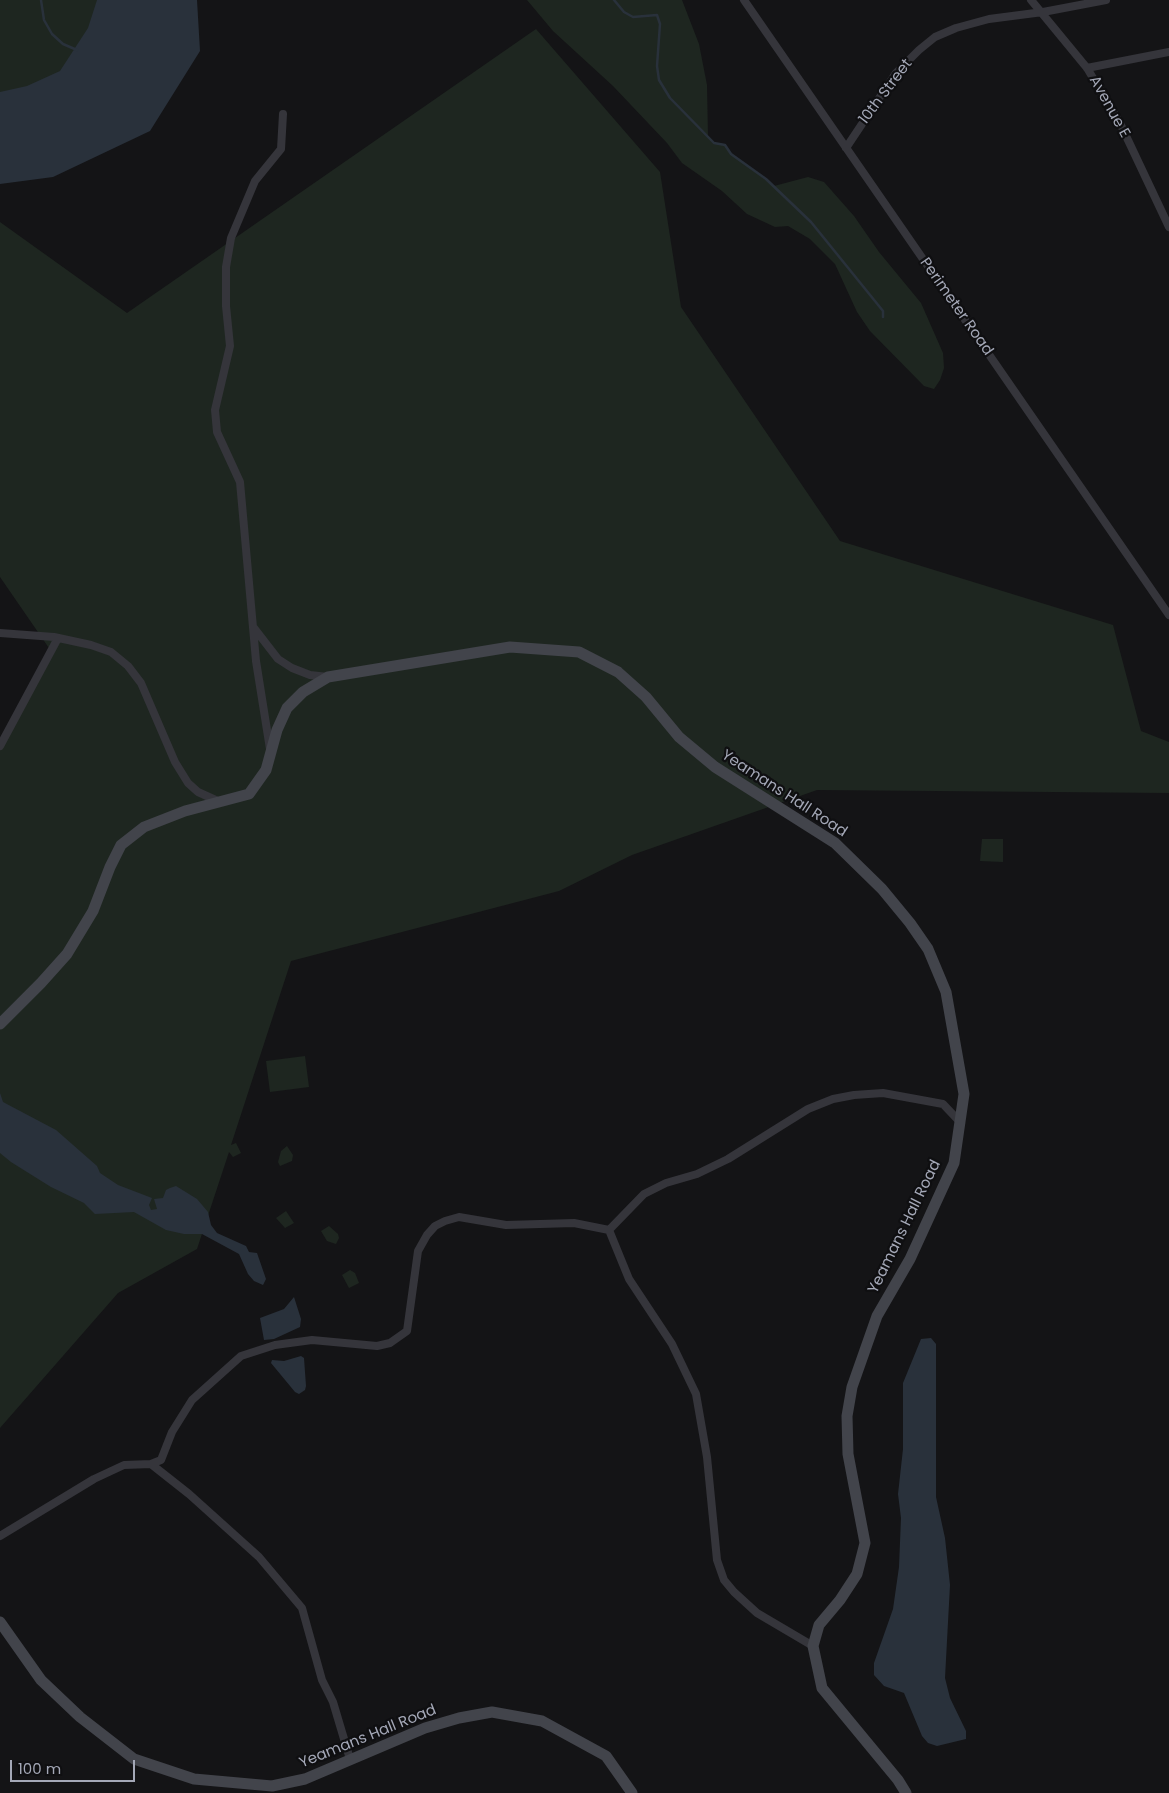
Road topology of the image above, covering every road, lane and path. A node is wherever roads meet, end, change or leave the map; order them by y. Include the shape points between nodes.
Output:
1 (744, 0) edge
2 (1031, 0) edge
3 (1106, 0) edge
4 (1043, 12) junction
5 (1169, 52) edge
6 (1087, 68) junction
7 (283, 114) dead end
8 (846, 148) junction
9 (1169, 227) edge
10 (1169, 615) edge
11 (252, 624) junction
12 (0, 633) edge
13 (58, 638) junction
14 (328, 677) junction
15 (0, 746) edge
16 (271, 754) junction
17 (222, 803) junction
18 (0, 1024) edge
19 (961, 1123) junction
20 (609, 1230) junction
21 (151, 1464) junction
22 (0, 1536) edge
23 (0, 1622) edge
24 (813, 1646) junction
25 (350, 1759) junction
26 (632, 1793) edge
27 (906, 1793) edge

1 - 8 street, Perimeter Road
2 - 4 street, Avenue E
3 - 4 street, 10th Street
4 - 6 street, Avenue E
4 - 8 street, 10th Street via 967,24 928,42 896,73
5 - 6 street
6 - 9 street, Avenue E via 1119,121
7 - 11 street via 281,149 255,181 231,238 226,267 230,346 215,410 217,432 240,482
8 - 10 street, Perimeter Road
11 - 14 street via 278,659 310,675
11 - 16 street
12 - 13 street
13 - 15 street
13 - 17 street via 111,652 128,666 141,683 175,762 188,783 198,792
14 - 16 street, Yeamans Hall Road via 303,692 287,708
14 - 19 street, Yeamans Hall Road via 510,647 579,652 618,672 646,697 679,738 715,767 835,843 882,889 910,923 928,949 946,992 964,1094
16 - 17 street, Yeamans Hall Road via 266,770 249,794
17 - 18 street, Yeamans Hall Road via 185,811 144,827 121,846 93,911 67,954
19 - 20 street via 943,1104 922,1099 883,1093 833,1099 808,1109 728,1159 644,1194
19 - 24 street, Yeamans Hall Road via 954,1163 914,1251 878,1316 852,1387 847,1416 848,1454 865,1543 857,1574 818,1626
20 - 21 street via 574,1223 506,1225 459,1218 435,1226 418,1251 406,1331 390,1343 377,1346 312,1340 275,1345 241,1356 192,1400 172,1432 161,1460
20 - 24 street via 629,1279 672,1344 696,1394 708,1457 717,1560 724,1580 758,1613
21 - 22 street via 124,1466 94,1479
21 - 25 street via 259,1557 302,1608 322,1680 333,1702
23 - 25 street, Yeamans Hall Road via 41,1680 80,1717 134,1759 194,1779 272,1786 305,1779
24 - 27 street via 822,1688
25 - 26 street, Yeamans Hall Road via 425,1728 492,1712 542,1721 606,1756

